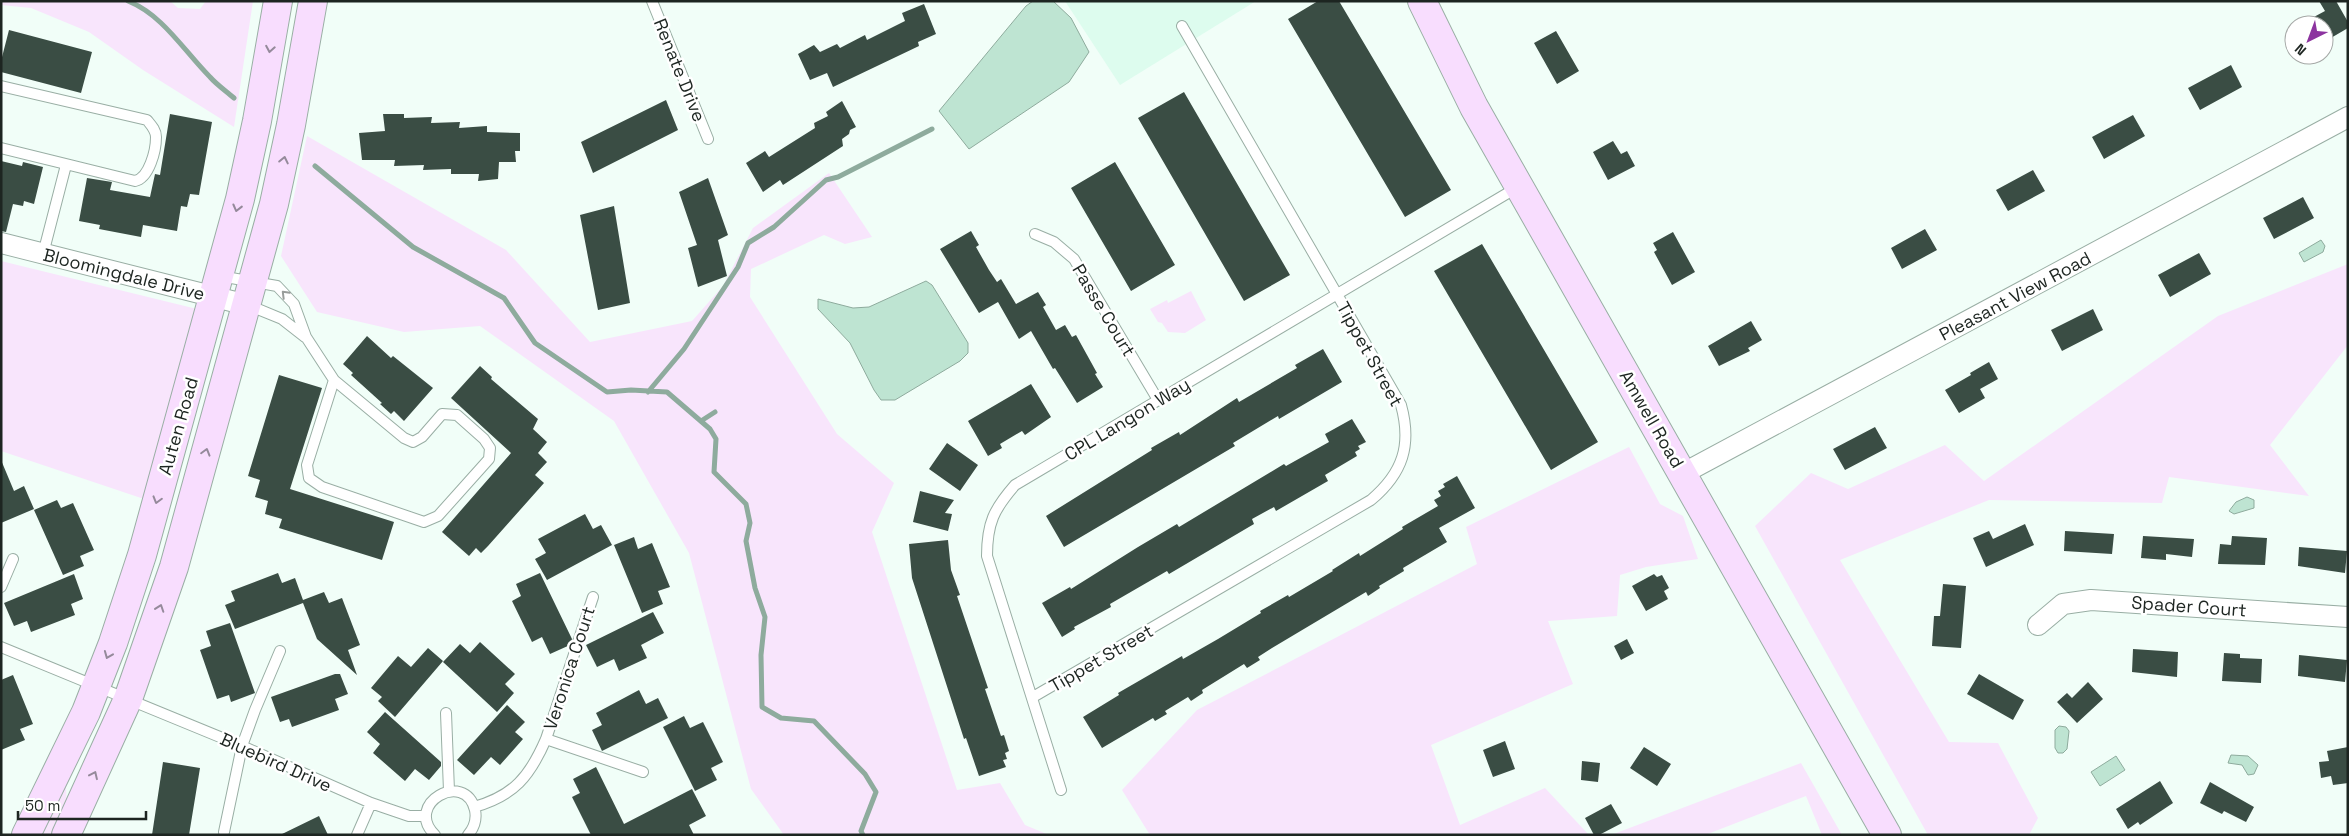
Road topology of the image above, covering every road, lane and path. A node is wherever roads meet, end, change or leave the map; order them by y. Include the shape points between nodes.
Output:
1 (278, 1) edge
2 (313, 1) edge
3 (652, 1) edge
4 (1422, 1) edge
5 (1182, 26) dead end
6 (1, 86) edge
7 (2348, 116) edge
8 (708, 139) dead end
9 (1, 148) edge
10 (66, 165) junction
11 (1519, 186) junction
12 (1035, 234) dead end
13 (1, 243) edge
14 (43, 254) junction
15 (217, 286) junction
16 (250, 293) junction
17 (1337, 295) junction
18 (306, 337) junction
19 (334, 380) junction
20 (1158, 400) junction
21 (1682, 474) junction
22 (13, 558) dead end
23 (1, 587) edge
24 (593, 597) dead end
25 (2348, 617) edge
26 (2038, 625) dead end
27 (1, 647) edge
28 (280, 652) dead end
29 (96, 686) junction
30 (1033, 697) junction
31 (128, 699) junction
32 (446, 714) dead end
33 (546, 739) junction
34 (242, 746) junction
35 (643, 772) dead end
36 (1062, 790) dead end
37 (449, 791) junction
38 (371, 803) junction
39 (474, 808) junction
40 (426, 816) junction
41 (224, 832) dead end
42 (26, 835) edge
43 (66, 835) edge
44 (357, 835) edge
45 (435, 835) edge
46 (468, 835) edge
47 (1886, 835) edge

1 -> 15 street, Auten Road via 257,121
16 -> 2 street, Auten Road via 274,204
3 - 8 lane, Renate Drive
4 - 11 street, Amwell Road via 1474,107
5 - 17 lane, Tippet Street
6 - 10 lane via 147,120 154,128 156,137 147,174 142,180
7 - 21 street, Pleasant View Road
9 - 10 lane
10 - 14 lane
11 - 17 lane, CPL Langon Way
11 - 21 street, Amwell Road
12 - 20 lane, Passe Court via 1054,242 1074,259
13 - 14 street, Bloomingdale Drive
14 - 15 street, Bloomingdale Drive
15 - 16 street, Bloomingdale Drive
15 -> 29 street, Auten Road via 142,556
16 - 18 lane
18 -> 16 lane via 294,304 276,286
31 -> 16 street, Auten Road via 174,567
17 - 20 lane, CPL Langon Way
17 - 30 lane, Tippet Street via 1401,405 1405,422 1403,456 1385,488 1338,520
18 - 19 lane
19 - 19 lane via 307,465 309,478 322,486 424,522 438,516 489,459 490,448 484,439 457,415 442,414 422,437 412,442
20 - 30 lane, CPL Langon Way via 1015,485 998,504 987,535 987,556
21 - 47 street, Amwell Road
22 - 23 lane
24 - 33 lane, Veronica Court
25 - 26 street, Spader Court via 2091,600 2063,604
27 - 29 lane, Bluebird Drive
28 - 34 lane
29 - 31 lane, Bluebird Drive
29 - 42 street, Auten Road
30 - 36 lane, CPL Langon Way
31 - 34 lane, Bluebird Drive
43 -> 31 street, Auten Road
32 - 37 lane
33 - 35 lane
33 - 39 lane via 537,760 521,782 492,803
34 - 38 lane, Bluebird Drive
34 - 41 lane
37 - 39 lane via 464,795
37 - 40 lane via 435,796
38 - 40 lane, Bluebird Drive via 409,816
38 - 44 lane
39 - 46 lane via 475,824
40 - 45 lane via 427,824

